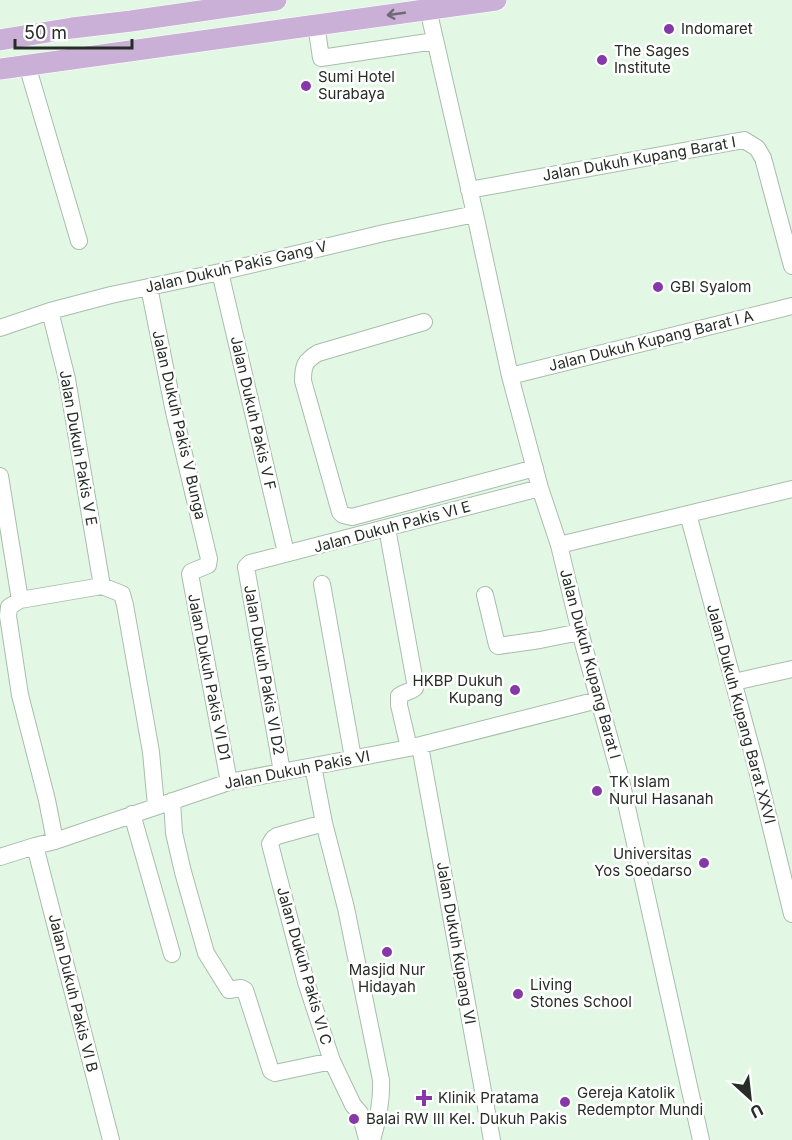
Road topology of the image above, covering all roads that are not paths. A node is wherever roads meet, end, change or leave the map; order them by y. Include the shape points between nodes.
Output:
1 (276, 0) edge
2 (495, 0) edge
3 (428, 9) junction
4 (316, 24) junction
5 (38, 34) junction
6 (5, 40) edge
7 (435, 41) junction
8 (18, 66) edge
9 (469, 190) junction
10 (475, 214) junction
11 (79, 241) dead end
12 (792, 266) edge
13 (220, 272) junction
14 (149, 287) junction
15 (792, 306) edge
16 (50, 311) junction
17 (424, 322) dead end
18 (0, 328) edge
19 (510, 376) junction
20 (535, 468) junction
21 (0, 476) edge
22 (540, 488) junction
23 (792, 489) edge
24 (688, 514) junction
25 (387, 528) junction
26 (559, 545) junction
27 (286, 553) junction
28 (246, 567) joint
29 (190, 573) joint
30 (322, 584) dead end
31 (102, 586) junction
32 (485, 595) dead end
33 (15, 603) junction
34 (580, 632) junction
35 (792, 669) edge
36 (734, 682) junction
37 (598, 700) junction
38 (415, 747) junction
39 (353, 758) junction
40 (313, 766) junction
41 (282, 772) junction
42 (229, 782) junction
43 (172, 801) junction
44 (156, 806) junction
45 (132, 814) junction
46 (324, 823) junction
47 (55, 842) junction
48 (35, 846) junction
49 (0, 857) edge
50 (792, 914) edge
51 (172, 954) dead end
52 (332, 1061) junction
53 (111, 1140) edge
54 (365, 1140) edge
55 (372, 1140) edge
56 (492, 1140) edge
57 (701, 1140) edge

1 - 5 main road
2 - 3 main road
3 -> 4 main road
3 - 7 street, Jalan Dukuh Kupang Barat I
4 - 7 street via 321,58
4 - 8 main road
5 - 6 main road
5 - 8 main road via 22,42 23,60
6 - 8 main road via 15,52
7 - 9 street, Jalan Dukuh Kupang Barat I
8 - 11 street
9 - 10 street, Jalan Dukuh Kupang Barat I
9 - 12 street, Jalan Dukuh Kupang Barat I via 744,140 757,148 763,158
10 - 13 street, Jalan Dukuh Pakis Gang V
10 - 19 street, Jalan Dukuh Kupang Barat I
13 - 14 street, Jalan Dukuh Pakis Gang V
13 - 27 street, Jalan Dukuh Pakis V F
14 - 16 street, Jalan Dukuh Pakis Gang V
14 - 29 street, Jalan Dukuh Pakis V Bunga via 209,564
15 - 19 street, Jalan Dukuh Kupang Barat I A
16 - 18 street, Jalan Dukuh Pakis Gang V
16 - 31 street, Jalan Dukuh Pakis V E via 67,380
17 - 20 street via 318,353 305,365 303,381 340,512 352,517
19 - 20 street, Jalan Dukuh Kupang Barat I
20 - 22 street, Jalan Dukuh Kupang Barat I
21 - 33 street
22 - 25 street, Jalan Dukuh Pakis VI E
22 - 26 street, Jalan Dukuh Kupang Barat I
23 - 24 street
24 - 26 street
24 - 36 street, Jalan Dukuh Kupang Barat XXVI
25 - 27 street, Jalan Dukuh Pakis VI E
25 - 38 street, Jalan Dukuh Kupang VI via 415,682 415,688 399,696 399,705
26 - 34 street, Jalan Dukuh Kupang Barat I
27 - 28 street, Jalan Dukuh Pakis VI E
28 - 41 street, Jalan Dukuh Pakis VI D2
29 - 42 street, Jalan Dukuh Pakis VI D1
30 - 39 street
31 - 33 street
31 - 44 street via 122,594 125,605 151,752
32 - 34 street via 498,646
33 - 47 street via 8,616 20,694
34 - 37 street, Jalan Dukuh Kupang Barat I
35 - 36 street
36 - 50 street, Jalan Dukuh Kupang Barat XXVI
37 - 38 street, Jalan Dukuh Pakis VI
37 - 57 street, Jalan Dukuh Kupang Barat I via 620,776
38 - 39 street, Jalan Dukuh Pakis VI
38 - 56 street, Jalan Dukuh Kupang VI
39 - 40 street, Jalan Dukuh Pakis VI
40 - 41 street, Jalan Dukuh Pakis VI
40 - 46 street
41 - 42 street, Jalan Dukuh Pakis VI
42 - 43 street, Jalan Dukuh Pakis VI
43 - 44 street, Jalan Dukuh Pakis VI
43 - 52 street via 174,833 206,953 228,990 244,990 271,1071
44 - 45 street, Jalan Dukuh Pakis VI
45 - 47 street, Jalan Dukuh Pakis VI
45 - 51 street
46 - 52 street, Jalan Dukuh Pakis VI C via 277,836 270,844 306,982
46 - 55 street via 346,908 381,1080 378,1123
47 - 48 street, Jalan Dukuh Pakis VI
48 - 49 street, Jalan Dukuh Pakis VI
48 - 53 street, Jalan Dukuh Pakis VI B
52 - 54 street, Jalan Dukuh Pakis VI C via 360,1113
54 - 55 street

